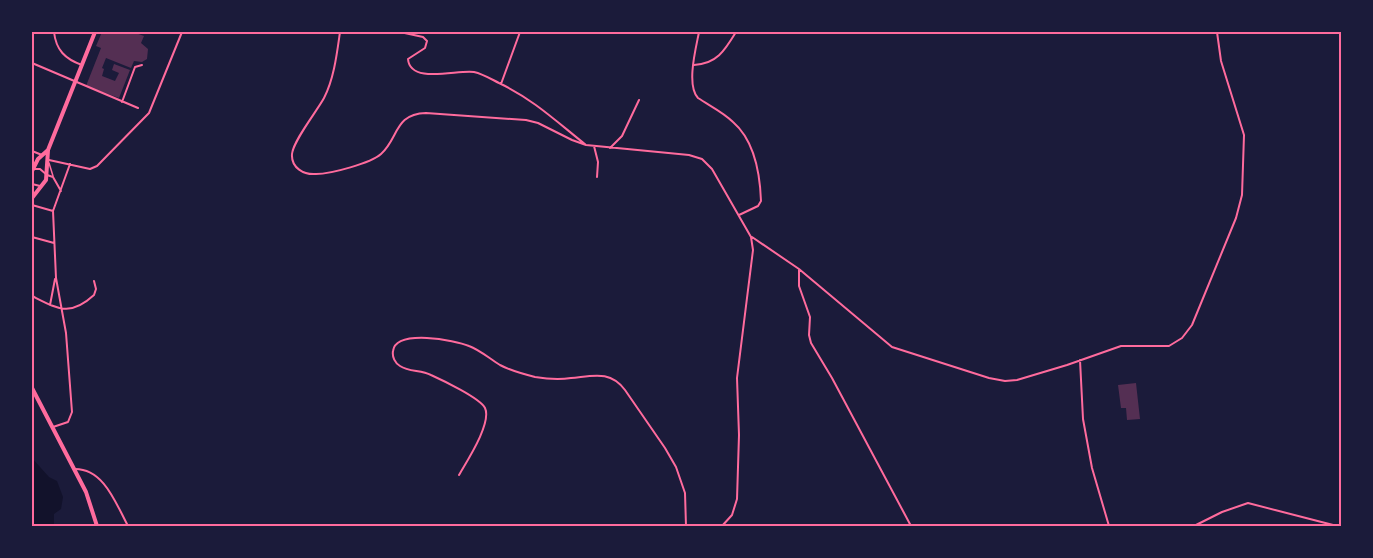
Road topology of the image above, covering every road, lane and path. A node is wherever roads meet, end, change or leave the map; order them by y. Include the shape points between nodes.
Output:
1 (54, 32) edge
2 (95, 32) edge
3 (182, 32) edge
4 (340, 32) edge
5 (400, 32) edge
6 (520, 32) edge
7 (699, 32) edge
8 (736, 32) edge
9 (1217, 32) edge
10 (32, 63) edge
11 (82, 65) junction
12 (142, 65) dead end
13 (694, 65) junction
14 (75, 83) junction
15 (501, 84) junction
16 (639, 100) dead end
17 (122, 102) junction
18 (138, 108) dead end
19 (586, 145) junction
20 (594, 146) junction
21 (610, 148) junction
22 (48, 150) junction
23 (32, 151) edge
24 (42, 154) junction
25 (49, 161) junction
26 (70, 164) junction
27 (32, 171) edge
28 (47, 176) junction
29 (53, 177) junction
30 (597, 177) dead end
31 (32, 184) edge
32 (44, 184) junction
33 (61, 191) junction
34 (32, 198) edge
35 (32, 205) edge
36 (53, 211) junction
37 (739, 215) junction
38 (32, 237) edge
39 (751, 237) junction
40 (54, 243) junction
41 (799, 269) junction
42 (55, 273) junction
43 (93, 281) dead end
44 (32, 296) edge
45 (50, 305) junction
46 (62, 309) junction
47 (1080, 360) junction
48 (32, 388) edge
49 (53, 427) junction
50 (74, 469) junction
51 (459, 475) dead end
52 (98, 526) edge
53 (128, 526) edge
54 (686, 526) edge
55 (722, 526) edge
56 (911, 526) edge
57 (1108, 526) edge
58 (1194, 526) edge
59 (1337, 526) edge

1 - 11 street via 63,54
2 - 11 main road
3 - 26 street via 148,116 96,167
4 - 19 street via 328,88 293,151 294,163 303,172 324,174 377,157 399,125 419,114 526,120
5 - 15 street via 422,36 427,41 425,48 408,59 413,70 441,74 471,71
6 - 15 street
7 - 13 street
8 - 13 street via 717,59
9 - 47 street via 1222,63 1244,133 1242,190 1238,214 1197,313 1184,335 1170,346 1121,346
10 - 14 street
11 - 14 main road
12 - 17 street via 135,67
13 - 37 street via 693,92 734,122 753,150 761,201
14 - 17 street
14 - 22 main road
15 - 19 street via 536,103
16 - 21 street via 622,136
17 - 18 street
19 - 20 street
20 - 21 street
20 - 30 street
21 - 37 street via 702,159
22 - 24 main road
22 - 25 main road
23 - 24 street
24 - 25 lane
24 - 27 main road
25 - 26 street
25 - 28 main road
25 - 29 lane
26 - 33 street
27 - 28 street via 40,168
28 - 29 street
28 - 32 main road
29 - 33 street
31 - 32 street
32 - 34 main road
33 - 36 street
35 - 36 street
36 - 40 street
37 - 39 street
38 - 40 street
39 - 41 street
39 - 55 street via 753,256 737,386 737,496 732,515
40 - 42 street
41 - 47 street via 885,342 908,353 1005,381
41 - 56 street via 799,286 810,316 811,343
42 - 45 street
42 - 46 street
43 - 46 street via 93,297 79,307
44 - 45 street
45 - 46 street
46 - 49 street via 72,415 66,423
47 - 57 street via 1086,439
48 - 49 main road
49 - 50 main road
50 - 52 main road
50 - 53 street via 87,470 99,478
51 - 54 street via 484,427 485,409 478,401 430,375 398,366 392,353 399,341 421,338 464,344 507,369 540,378 598,375 614,380 673,461 686,495
58 - 59 street via 1248,503

